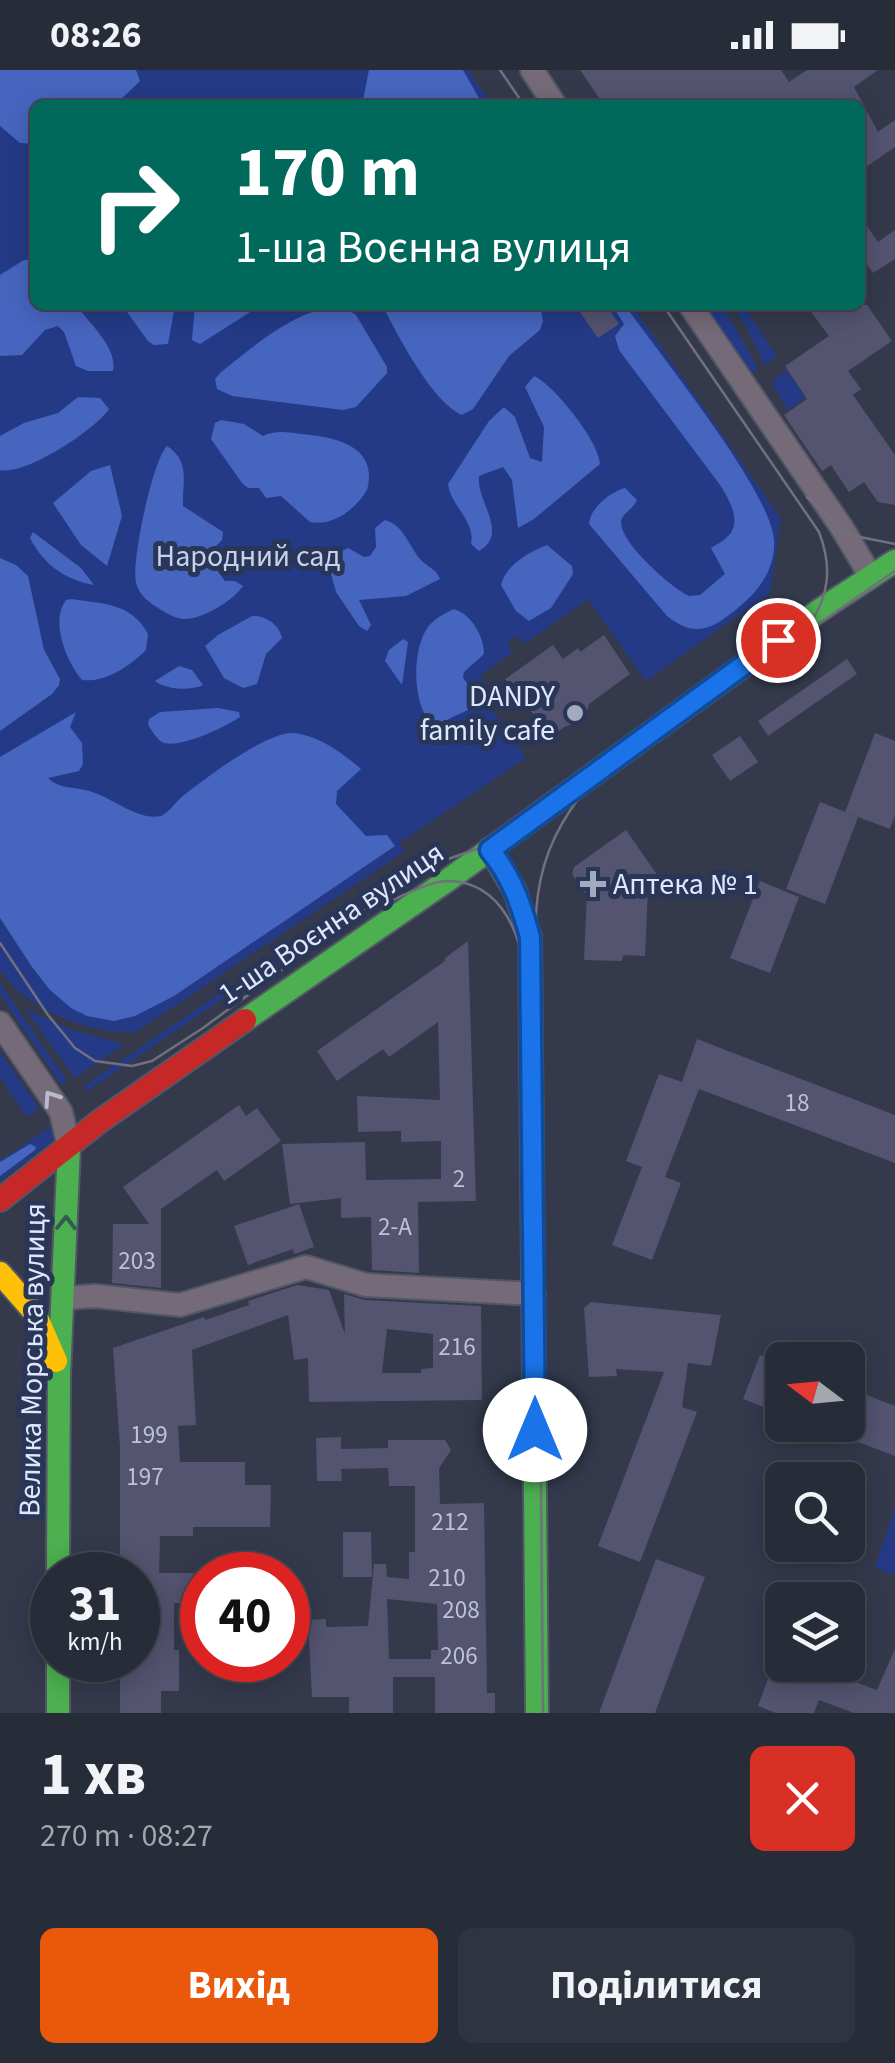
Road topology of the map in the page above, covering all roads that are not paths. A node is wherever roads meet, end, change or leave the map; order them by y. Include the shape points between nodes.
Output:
1 (532, 70) edge
2 (552, 100) edge
3 (693, 310) edge
4 (895, 560) edge
5 (870, 575) junction
6 (490, 850) junction
7 (0, 1022) edge
8 (69, 1148) junction
9 (0, 1200) edge
10 (0, 1273) edge
11 (534, 1294) junction
12 (64, 1298) junction
13 (59, 1374) junction
14 (58, 1552) edge
15 (58, 1682) edge
16 (58, 1713) edge
17 (537, 1713) edge

1 - 2 street
3 - 5 street
4 - 5 street, 1-ша Воєнна вулиця
5 - 6 street, 1-ша Воєнна вулиця
6 - 8 street, 1-ша Воєнна вулиця
6 - 11 street via 507,870 530,937
8 -> 7 street via 61,1112
8 - 9 street, 1-ша Воєнна вулиця
12 -> 8 street, Велика Морська вулиця
10 - 13 street via 34,1308
11 - 12 street via 366,1284 306,1268 180,1305
11 - 17 street
12 - 13 street, Велика Морська вулиця
13 - 14 street, Велика Морська вулиця
15 - 16 street

